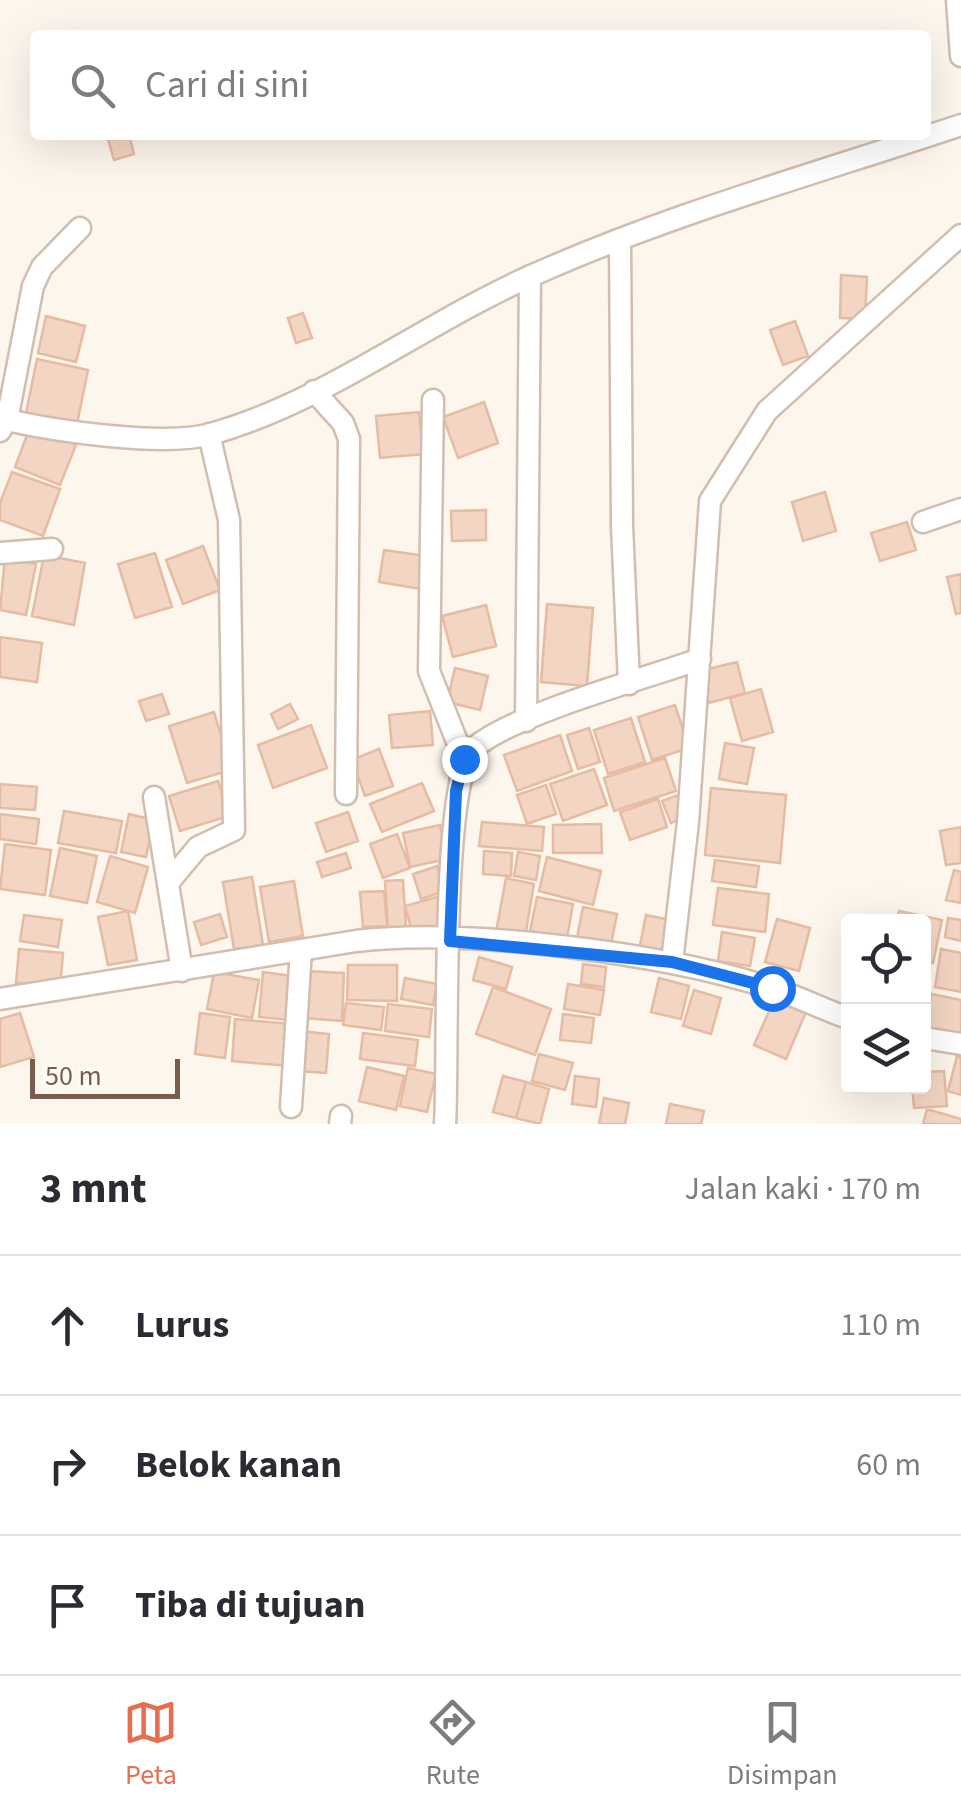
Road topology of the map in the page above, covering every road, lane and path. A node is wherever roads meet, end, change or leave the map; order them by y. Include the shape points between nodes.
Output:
1 (957, 0) edge
2 (961, 56) edge
3 (961, 125) edge
4 (931, 135) edge
5 (916, 140) edge
6 (80, 228) dead end
7 (961, 235) edge
8 (620, 239) junction
9 (530, 276) junction
10 (314, 391) junction
11 (432, 400) dead end
12 (3, 426) edge
13 (209, 434) junction
14 (961, 509) edge
15 (923, 522) dead end
16 (52, 549) dead end
17 (0, 553) edge
18 (700, 659) junction
19 (629, 684) junction
20 (526, 721) junction
21 (464, 759) junction
22 (346, 794) dead end
23 (154, 797) dead end
24 (168, 883) junction
25 (450, 941) junction
26 (301, 950) junction
27 (672, 962) junction
28 (182, 972) junction
29 (0, 999) edge
30 (841, 1015) edge
31 (931, 1039) edge
32 (961, 1044) edge
33 (291, 1107) dead end
34 (445, 1124) edge

1 - 2 street
3 - 4 street
5 - 8 street
6 - 12 street via 32,286
7 - 18 street via 766,411 736,454 710,501
8 - 9 street
8 - 19 street
9 - 10 street
9 - 20 street
10 - 13 street
10 - 22 street via 349,438
11 - 21 street via 428,672
12 - 13 street via 122,436
13 - 24 street via 229,520 234,830 198,848
14 - 15 street
16 - 17 street
18 - 19 street
18 - 27 street
19 - 20 street
20 - 21 street
21 - 25 street via 454,811
23 - 24 street
24 - 28 street
25 - 26 street via 374,940
25 - 27 street
25 - 34 street
26 - 28 street
26 - 33 street
27 - 30 street via 772,988
28 - 29 street
31 - 32 street

